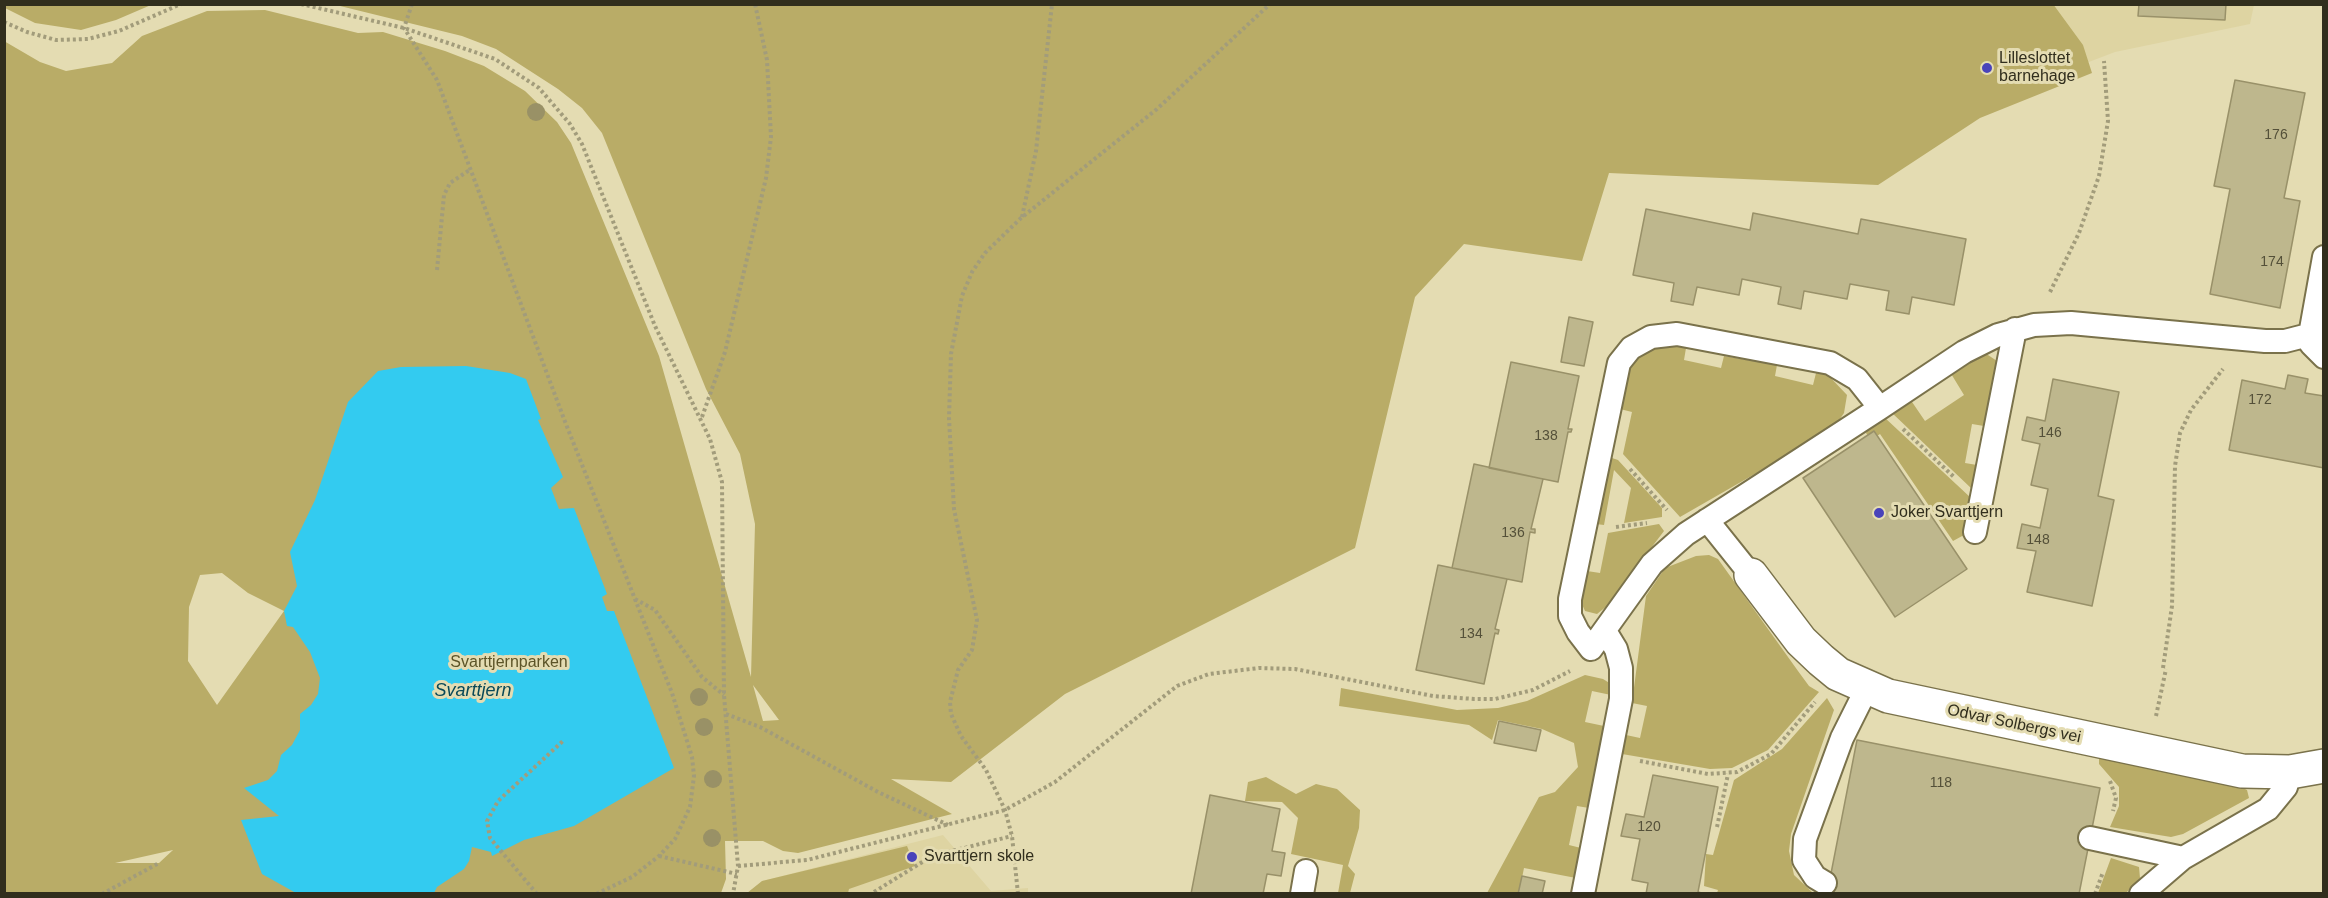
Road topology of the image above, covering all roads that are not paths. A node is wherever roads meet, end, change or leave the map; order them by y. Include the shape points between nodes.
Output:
1 (2324, 257) edge
2 (2024, 327) junction
3 (2317, 333) edge
4 (2324, 357) edge
5 (1880, 408) junction
6 (1707, 520) junction
7 (1975, 532) dead end
8 (1751, 575) joint
9 (1598, 640) junction
10 (1852, 681) junction
11 (2324, 766) edge
12 (2290, 772) junction
13 (2095, 839) road end
14 (2183, 858) junction
15 (1306, 871) dead end
16 (1825, 883) dead end
17 (1302, 894) edge
18 (1583, 894) edge
19 (2141, 894) edge

1 - 3 lane
2 - 3 lane via 2093,324 2234,339 2285,340
2 - 5 lane via 1964,352
2 - 7 lane
3 - 4 lane via 2311,344
5 - 6 lane
5 - 9 lane via 1857,380 1830,363 1677,334 1640,341 1623,354 1569,609 1578,632
6 - 8 lane
6 - 9 lane via 1680,527
8 - 10 street, Odvar Solbergs vei via 1801,641
9 - 18 lane via 1616,649 1622,685
10 - 12 street, Odvar Solbergs vei via 1908,702 2242,771
10 - 16 lane via 1842,738 1805,839 1804,860 1815,877
11 - 12 street, Odvar Solbergs vei
12 - 14 lane via 2282,793 2268,809
13 - 14 lane
14 - 19 lane
15 - 17 lane

